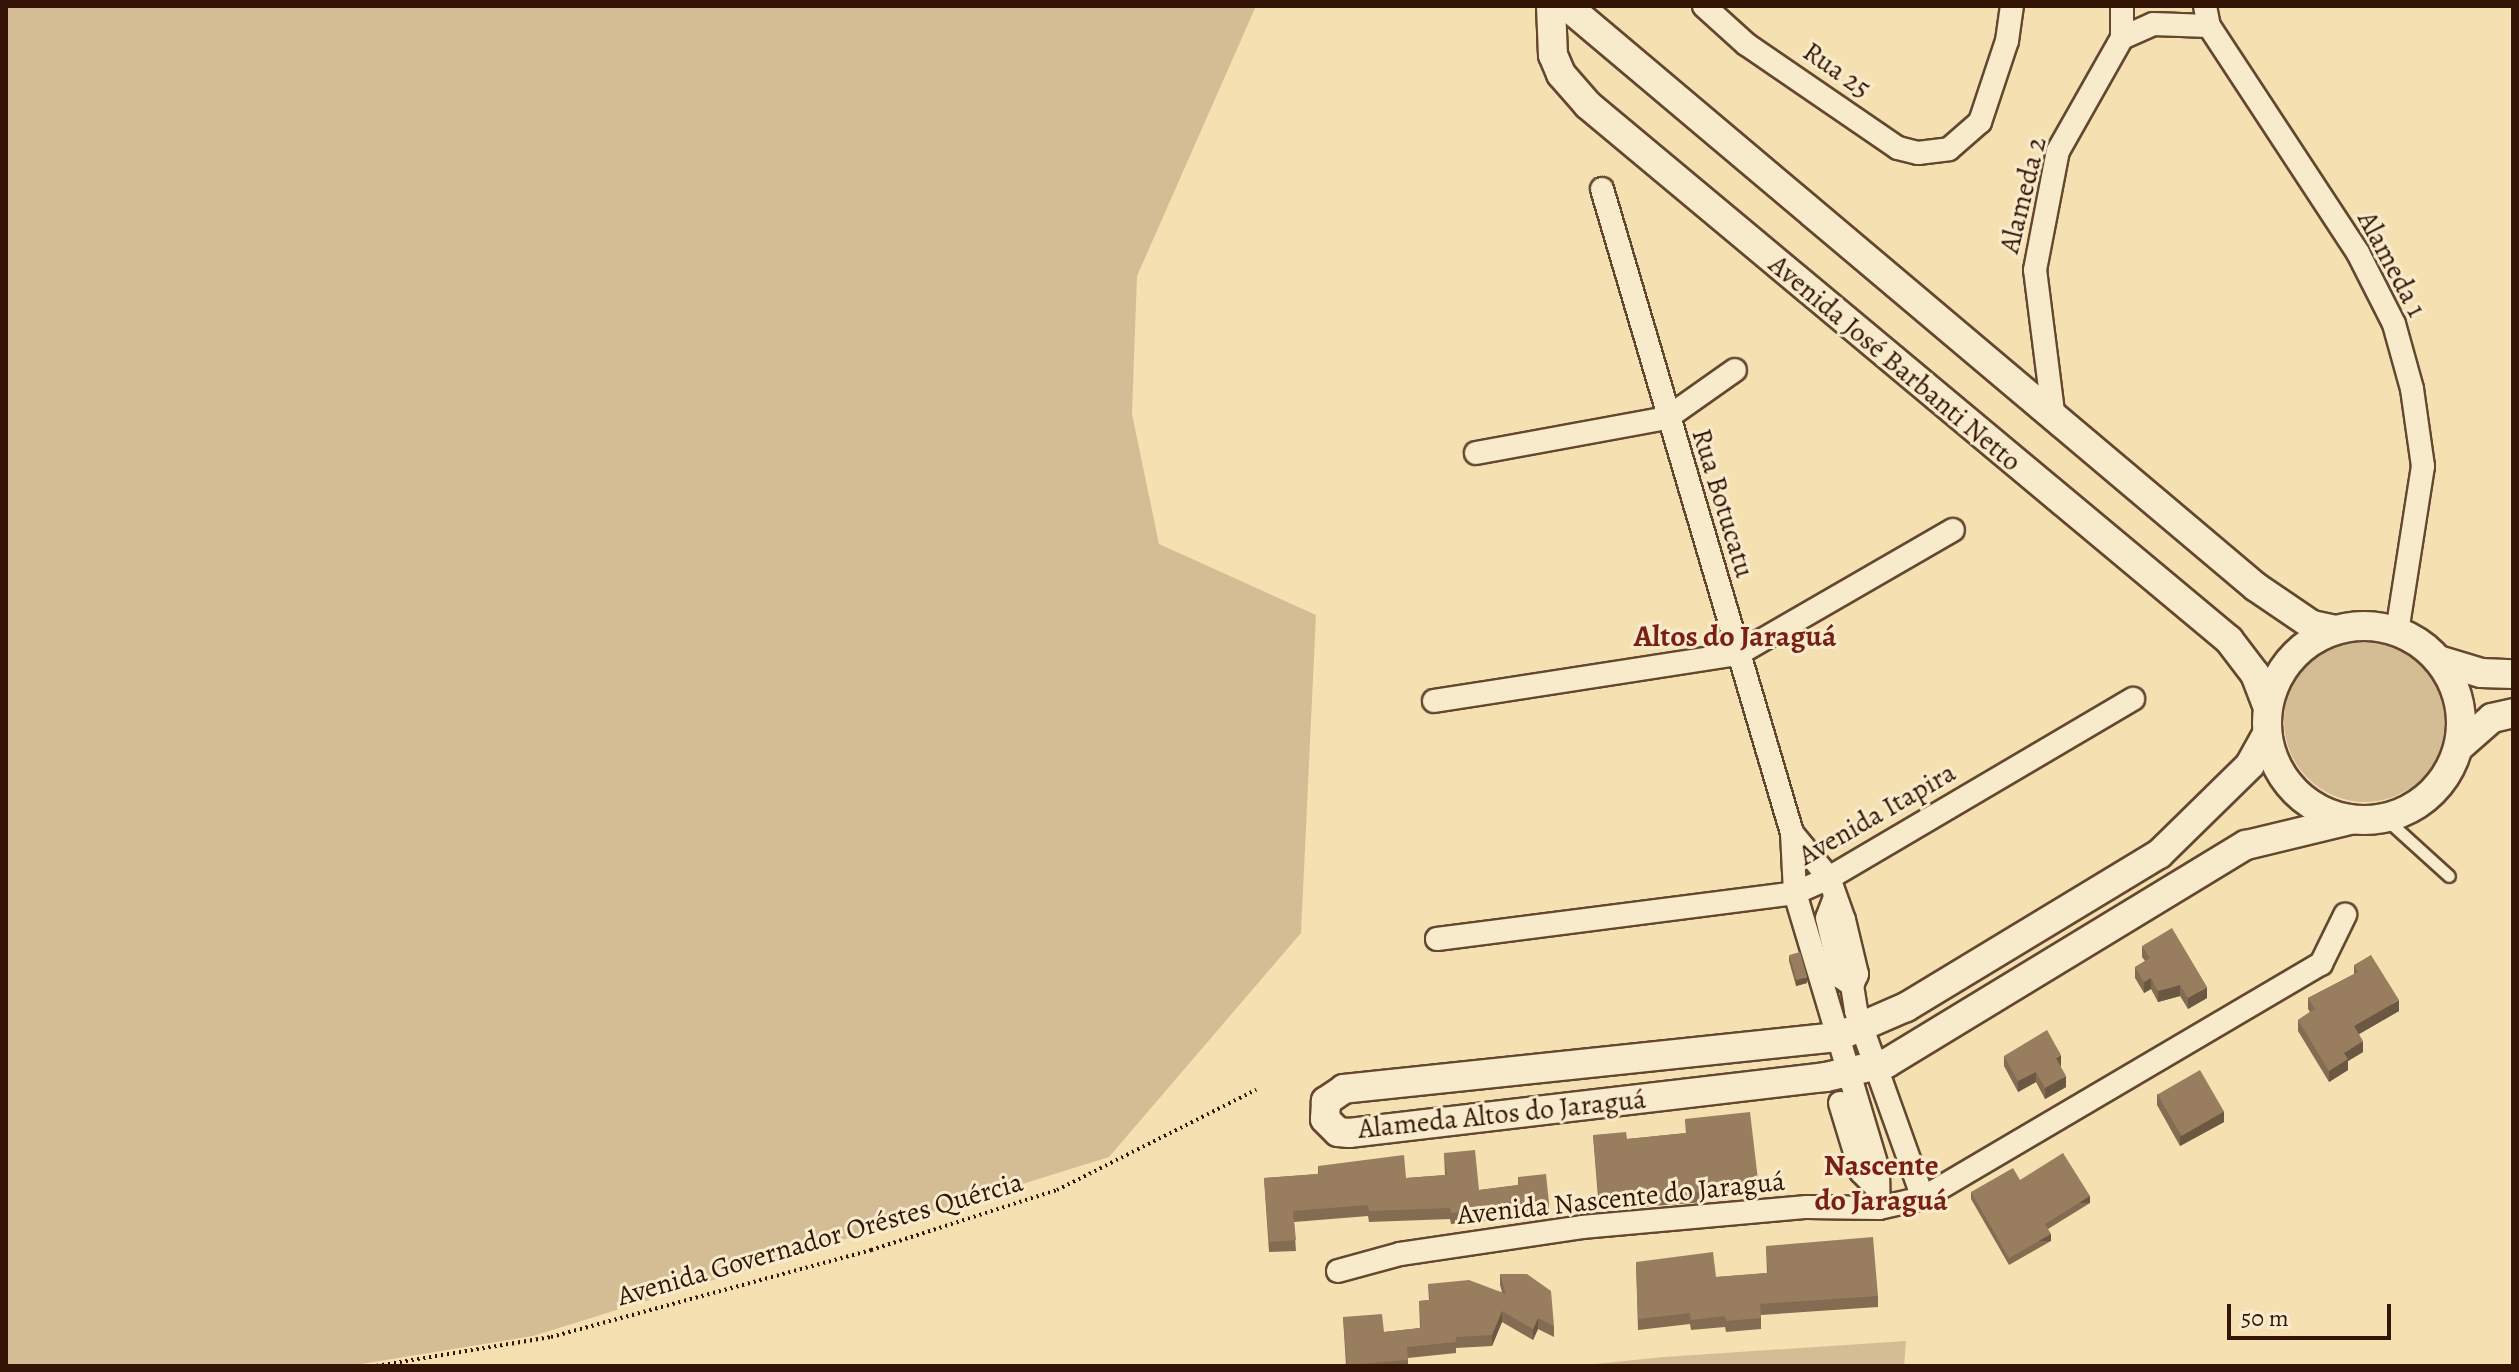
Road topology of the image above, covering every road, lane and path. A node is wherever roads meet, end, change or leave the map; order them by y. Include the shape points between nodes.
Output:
1 (1551, 6) edge
2 (1567, 6) edge
3 (1704, 6) edge
4 (2012, 6) edge
5 (2122, 6) edge
6 (2207, 16) edge
7 (2122, 38) junction
8 (1602, 189) dead end
9 (1735, 370) dead end
10 (2053, 412) junction
11 (1667, 418) junction
12 (1476, 453) dead end
13 (1953, 530) dead end
14 (2335, 630) junction
15 (2397, 632) junction
16 (1738, 654) junction
17 (2438, 660) junction
18 (2513, 674) edge
19 (2133, 699) dead end
20 (1434, 701) dead end
21 (2513, 713) edge
22 (2267, 720) junction
23 (2459, 747) junction
24 (2385, 818) junction
25 (2350, 820) junction
26 (1792, 833) junction
27 (2449, 876) dead end
28 (1832, 889) junction
29 (1795, 893) junction
30 (2345, 915) dead end
31 (1437, 939) dead end
32 (1849, 1032) junction
33 (1876, 1066) junction
34 (1849, 1079) junction
35 (1256, 1090) dead end
36 (1876, 1196) junction
37 (1923, 1198) junction
38 (1338, 1271) dead end
39 (376, 1366) edge

1 - 22 street, Avenida José Barbanti Netto via 1553,55 1561,74 1588,105 2229,640 2255,674
2 - 10 street
3 - 4 street, Rua 25 via 1746,44 1898,148 1918,153 1949,149 1974,130 1984,113
5 - 7 street, Alameda 2
6 - 7 street via 2153,24
6 - 15 street, Alameda 1 via 2358,253 2394,324 2412,389 2423,466
7 - 10 street, Alameda 2 via 2058,151 2035,270
8 - 11 street, Rua Botucatu
9 - 11 street
10 - 14 street via 2256,587 2312,625
11 - 12 street
11 - 16 street, Rua Botucatu
13 - 16 street
14 - 15 street via 2366,626
14 - 22 street via 2291,659
15 - 17 street
16 - 20 street
16 - 26 street, Rua Botucatu
17 - 18 street via 2481,673
17 - 23 street via 2454,686 2462,716
19 - 28 street, Avenida Itapira
21 - 23 street via 2492,718
22 - 25 street via 2275,765 2294,791 2319,810
22 - 32 street, Alameda Altos do Jaraguá via 2250,765 2159,854 1906,1007
23 - 24 street via 2432,793
24 - 25 street
24 - 27 lane
25 - 33 street, Alameda Altos do Jaraguá via 2246,845
26 - 28 street, Rua Botucatu
26 - 29 street, Rua Botucatu
28 - 29 street, Avenida Itapira
28 - 32 street via 1857,974
29 - 31 street, Avenida Itapira
29 - 32 street, Rua Botucatu
30 - 37 street, Avenida Nascente do Jaraguá via 2321,964
32 - 33 street
32 - 34 street
32 - 34 street, Alameda Altos do Jaraguá via 1344,1089 1326,1101 1325,1119 1338,1132 1349,1133
33 - 34 street, Alameda Altos do Jaraguá
33 - 37 street
34 - 36 street via 1840,1104 1861,1172
35 - 39 path, Avenida Governador Oréstes Quércia via 1057,1190 871,1250 551,1337
36 - 37 street, Avenida Nascente do Jaraguá
36 - 38 street, Avenida Nascente do Jaraguá via 1582,1227 1400,1254

